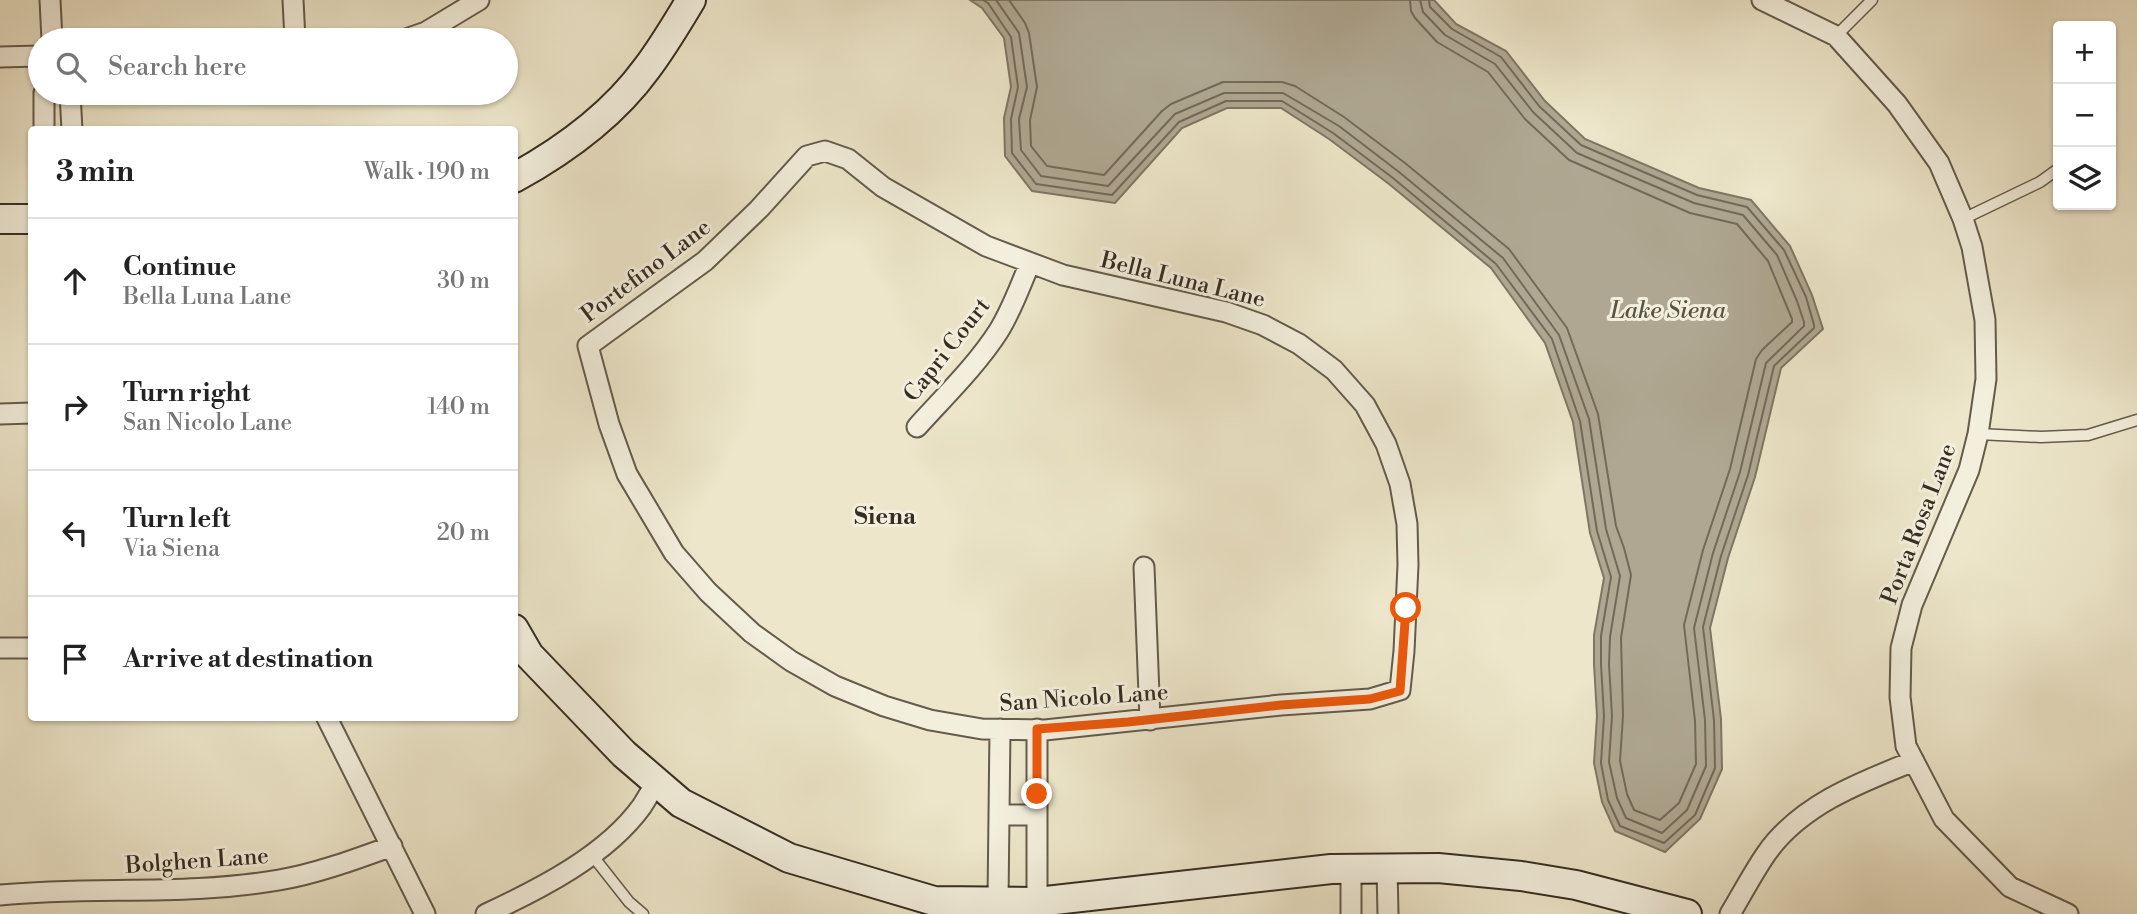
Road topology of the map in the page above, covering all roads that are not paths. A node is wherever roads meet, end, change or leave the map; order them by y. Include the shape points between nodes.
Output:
1 (50, 0) edge
2 (293, 0) edge
3 (479, 0) edge
4 (691, 0) edge
5 (1762, 0) edge
6 (1872, 0) edge
7 (51, 28) edge
8 (294, 28) edge
9 (433, 28) edge
10 (1836, 36) junction
11 (28, 56) edge
12 (0, 57) edge
13 (44, 105) edge
14 (71, 105) edge
15 (44, 126) edge
16 (72, 126) edge
17 (825, 151) joint
18 (2053, 173) edge
19 (518, 176) edge
20 (0, 219) edge
21 (28, 219) edge
22 (1963, 219) junction
23 (1030, 263) junction
24 (588, 346) joint
25 (28, 413) edge
26 (0, 414) edge
27 (2137, 420) edge
28 (917, 427) dead end
29 (1978, 434) junction
30 (1144, 568) dead end
31 (518, 636) edge
32 (0, 648) edge
33 (28, 648) edge
34 (1400, 691) joint
35 (1150, 720) junction
36 (329, 721) edge
37 (1000, 729) junction
38 (1037, 729) junction
39 (1914, 761) junction
40 (656, 782) junction
41 (999, 815) junction
42 (1037, 815) junction
43 (392, 846) junction
44 (592, 855) junction
45 (1351, 868) junction
46 (1387, 868) junction
47 (0, 895) edge
48 (998, 901) junction
49 (1037, 902) junction
50 (425, 914) edge
51 (486, 914) edge
52 (643, 914) edge
53 (1351, 914) edge
54 (1388, 914) edge
55 (1687, 914) edge
56 (1730, 914) edge
57 (2068, 914) edge

1 - 7 street
2 - 8 street
3 - 9 street
4 - 19 street via 646,70 607,115 552,158
5 - 10 street, Porta Rosa Lane
6 - 10 lane
10 - 22 street, Porta Rosa Lane via 1897,104 1939,163
11 - 12 street
13 - 15 street
14 - 16 street
17 - 23 street, Bella Luna Lane via 848,159 883,187 986,246
17 - 24 street, Portefino Lane via 807,156 705,261
18 - 22 lane
20 - 21 street
22 - 29 street, Porta Rosa Lane via 1985,320 1986,379
23 - 28 street, Capri Court via 997,334
23 - 34 street, Bella Luna Lane via 1263,325 1334,370 1365,405 1400,484 1406,524
24 - 37 street, San Nicolo Lane via 609,424 627,474 647,510 674,553 751,633 835,686 884,706 930,720
25 - 26 street
27 - 29 lane via 2088,435
29 - 39 street, Porta Rosa Lane via 1969,470 1912,605 1901,648 1900,696 1906,746
30 - 35 street
31 - 40 street via 529,655
32 - 33 street
34 - 35 street, San Nicolo Lane via 1370,699
35 - 38 street, San Nicolo Lane
36 - 43 street
37 - 38 street, San Nicolo Lane
37 - 41 street
38 - 42 street
39 - 56 street via 1827,800 1791,826 1767,853
39 - 57 street, Porta Rosa Lane via 1944,819 2010,887
40 - 44 street via 641,807
40 - 48 street via 681,803 789,858 934,901
41 - 42 street
41 - 48 street
42 - 49 street
43 - 47 street, Bolghen Lane via 280,880 191,890 49,890
43 - 50 street
44 - 51 street
44 - 52 lane
45 - 46 street
45 - 49 street
45 - 53 street
46 - 54 street
46 - 55 street via 1521,876
48 - 49 street

